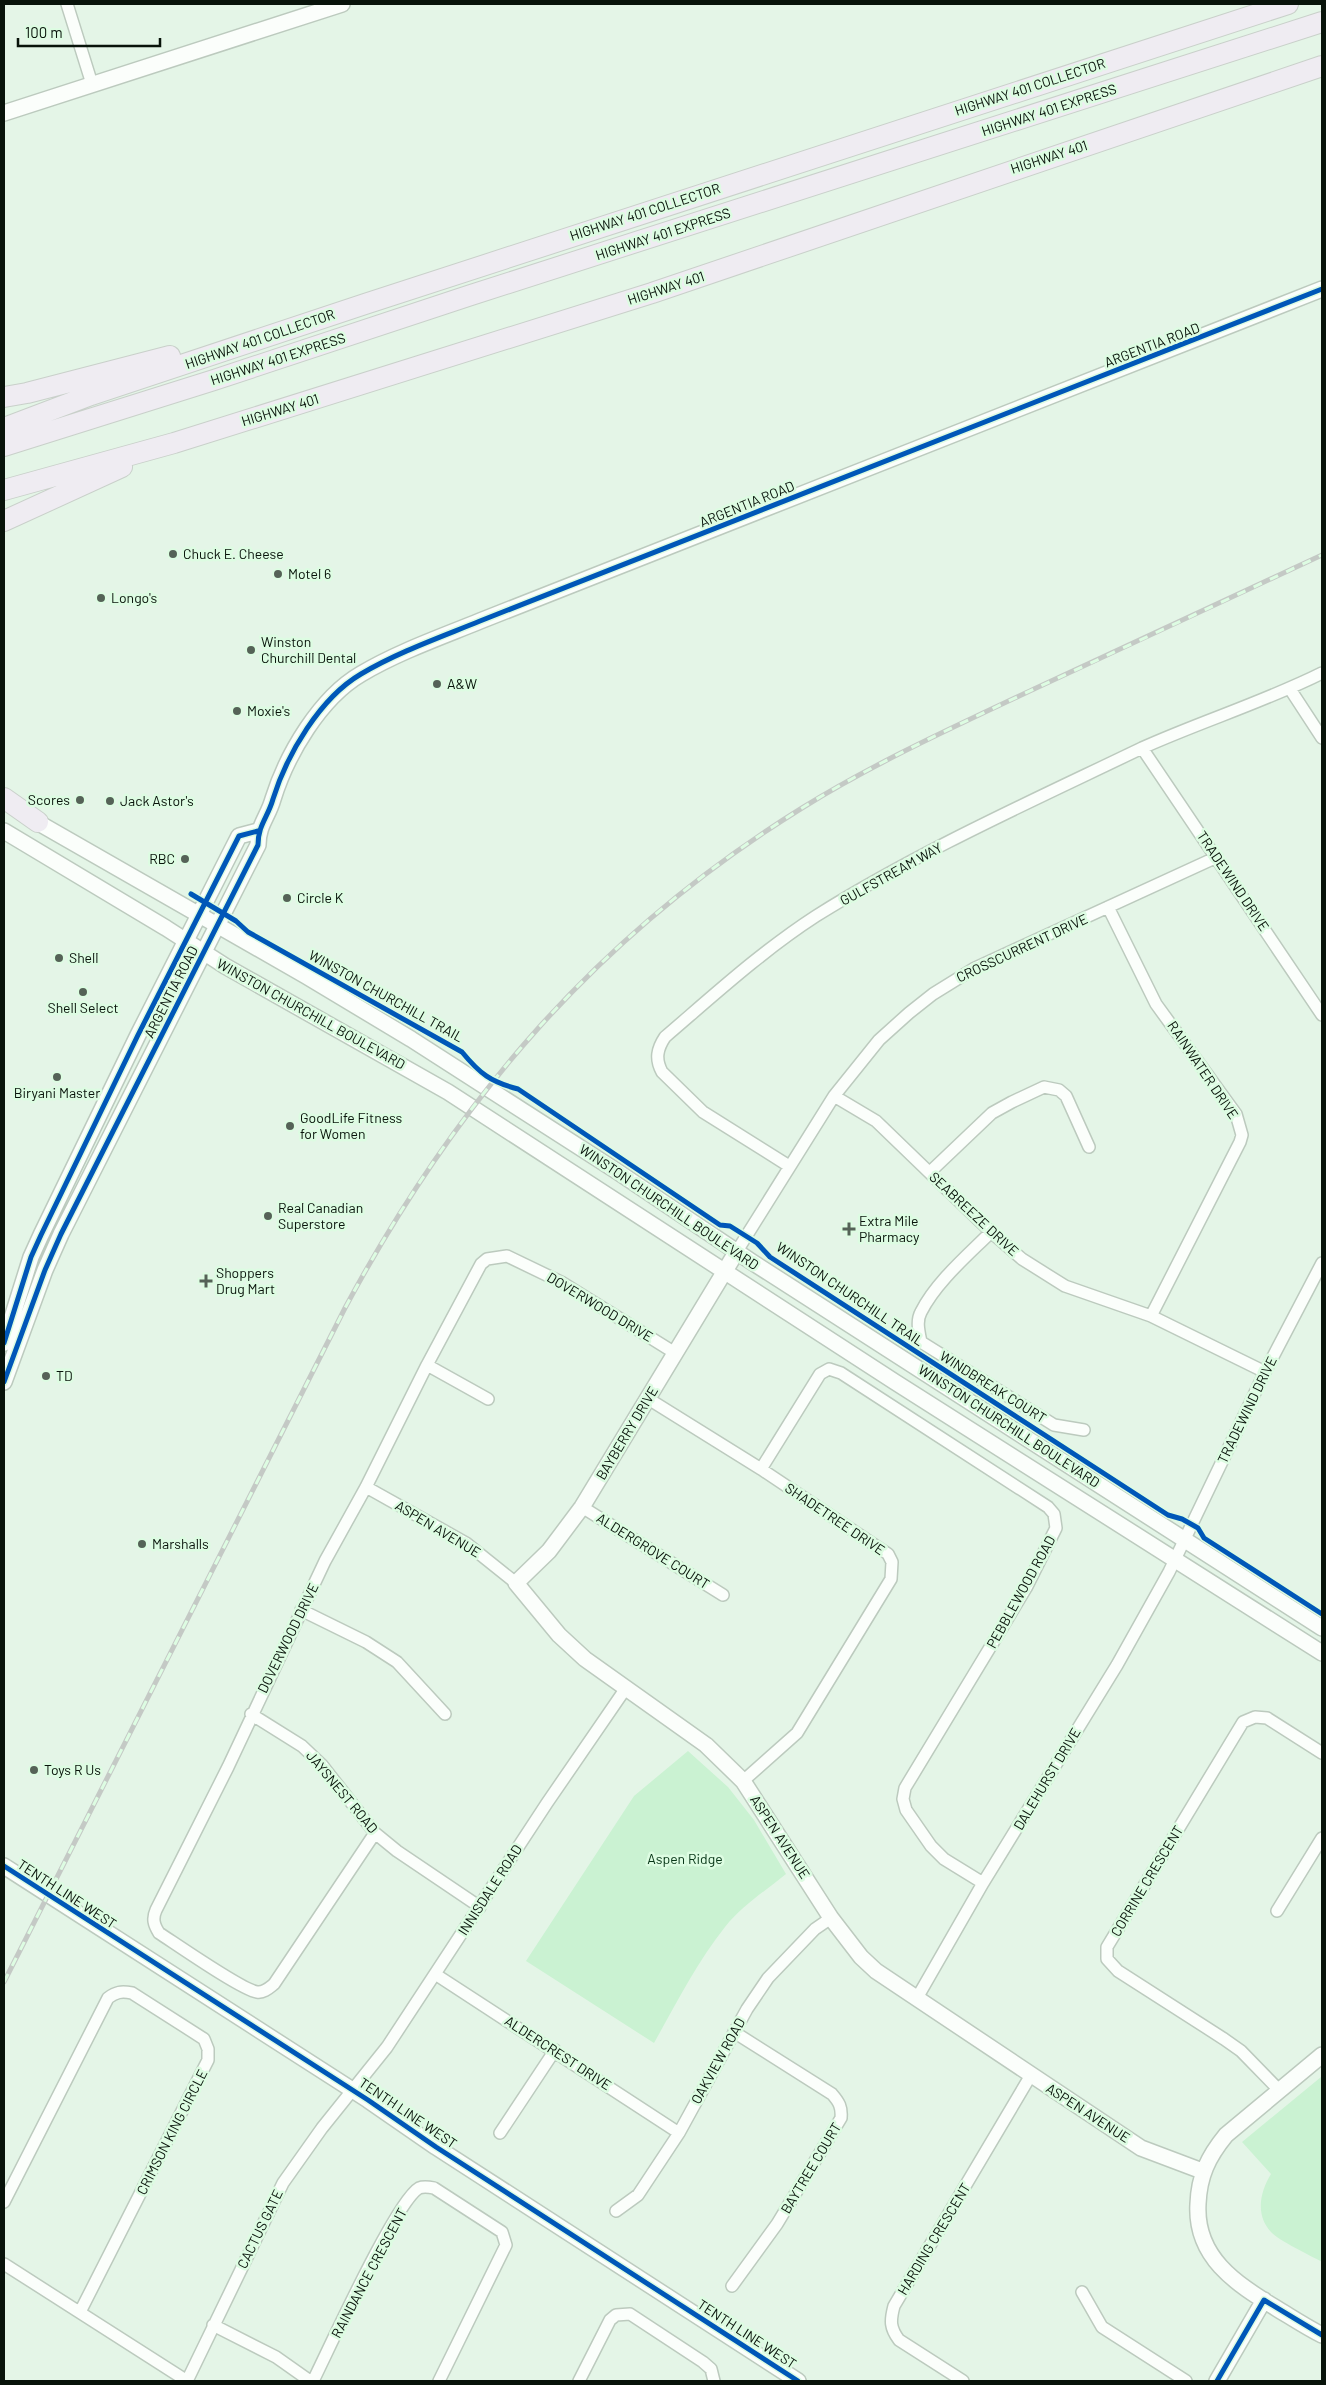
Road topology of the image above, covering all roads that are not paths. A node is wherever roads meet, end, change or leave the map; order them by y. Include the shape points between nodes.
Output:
1 (67, 4) edge
2 (342, 4) edge
3 (1288, 4) edge
4 (1322, 22) edge
5 (1322, 66) edge
6 (92, 84) junction
7 (4, 113) edge
8 (1322, 289) edge
9 (365, 304) junction
10 (4, 397) edge
11 (4, 428) edge
12 (174, 444) junction
13 (4, 446) edge
14 (4, 490) edge
15 (4, 521) edge
16 (1322, 673) edge
17 (1290, 689) junction
18 (1322, 738) edge
19 (1142, 748) junction
20 (4, 798) edge
21 (4, 805) edge
22 (38, 822) junction
23 (4, 831) edge
24 (258, 831) junction
25 (1217, 857) junction
26 (1108, 907) junction
27 (199, 914) junction
28 (218, 925) junction
29 (185, 940) junction
30 (204, 953) junction
31 (1322, 1015) edge
32 (834, 1096) junction
33 (1089, 1147) dead end
34 (789, 1166) junction
35 (930, 1172) junction
36 (991, 1232) junction
37 (737, 1251) junction
38 (1322, 1262) edge
39 (724, 1272) junction
40 (1151, 1316) junction
41 (4, 1343) edge
42 (675, 1353) junction
43 (427, 1365) junction
44 (1265, 1372) junction
45 (4, 1382) edge
46 (647, 1398) junction
47 (488, 1400) dead end
48 (1084, 1430) dead end
49 (761, 1469) junction
50 (366, 1487) junction
51 (582, 1507) junction
52 (1184, 1540) junction
53 (1175, 1559) junction
54 (516, 1583) junction
55 (723, 1595) dead end
56 (302, 1610) junction
57 (1322, 1628) edge
58 (1322, 1653) edge
59 (626, 1688) junction
60 (251, 1714) junction
61 (445, 1714) dead end
62 (1322, 1753) edge
63 (743, 1781) junction
64 (375, 1833) junction
65 (1322, 1838) edge
66 (4, 1866) edge
67 (983, 1883) junction
68 (480, 1907) junction
69 (1277, 1911) dead end
70 (831, 1918) junction
71 (436, 1974) junction
72 (917, 1998) junction
73 (734, 2032) junction
74 (555, 2050) junction
75 (1322, 2055) edge
76 (1031, 2075) junction
77 (352, 2089) junction
78 (1279, 2090) junction
79 (500, 2133) dead end
80 (679, 2133) junction
81 (1202, 2171) junction
82 (4, 2202) edge
83 (616, 2211) dead end
84 (4, 2264) edge
85 (732, 2286) dead end
86 (1082, 2292) dead end
87 (1264, 2300) junction
88 (80, 2312) junction
89 (213, 2325) junction
90 (1322, 2335) edge
91 (187, 2381) edge
92 (312, 2381) edge
93 (439, 2381) edge
94 (579, 2381) edge
95 (714, 2381) edge
96 (798, 2381) edge
97 (963, 2381) edge
98 (1186, 2381) edge
99 (1217, 2381) edge

1 - 6 street
2 - 6 street
3 - 9 highway, HIGHWAY 401 COLLECTOR
4 - 13 highway, HIGHWAY 401 EXPRESS
5 - 12 highway, HIGHWAY 401 via 652,293
6 - 7 street
8 - 24 street, ARGENTIA ROAD via 538,598 414,648 361,674 337,693 314,718 278,781 273,801
9 - 10 highway
9 - 11 highway, HIGHWAY 401 COLLECTOR via 91,395
12 - 14 highway, HIGHWAY 401
12 - 15 highway
16 - 17 street, GULFSTREAM WAY
17 - 18 street
17 - 19 street, GULFSTREAM WAY
19 - 25 street, TRADEWIND DRIVE
19 - 34 street, GULFSTREAM WAY via 924,854 814,917 747,967 665,1037 658,1056 662,1072 703,1112
20 - 22 highway
21 - 22 street, WINSTON CHURCHILL BOULEVARD
22 - 27 street, WINSTON CHURCHILL BOULEVARD
23 - 29 street, WINSTON CHURCHILL BOULEVARD
24 - 27 street, ARGENTIA ROAD via 238,836
24 - 28 street, ARGENTIA ROAD via 258,845
25 - 26 street, CROSSCURRENT DRIVE
25 - 31 street, TRADEWIND DRIVE
26 - 32 street, CROSSCURRENT DRIVE via 975,968 932,994 879,1040
26 - 40 street, RAINWATER DRIVE via 1156,1004 1236,1114 1242,1135
27 - 28 street, WINSTON CHURCHILL BOULEVARD
27 - 29 street, ARGENTIA ROAD
28 - 30 street, ARGENTIA ROAD
28 - 37 street, WINSTON CHURCHILL BOULEVARD via 411,1039
29 - 30 street, WINSTON CHURCHILL BOULEVARD
29 - 41 street, ARGENTIA ROAD via 31,1257
30 - 39 street, WINSTON CHURCHILL BOULEVARD via 448,1092
30 - 45 street, ARGENTIA ROAD via 61,1234
32 - 34 street, CROSSCURRENT DRIVE
32 - 35 street, SEABREEZE DRIVE via 876,1121
33 - 35 street via 1066,1096 1059,1090 1044,1087 992,1113
34 - 37 street, CROSSCURRENT DRIVE
35 - 36 street, SEABREEZE DRIVE
36 - 40 street, SEABREEZE DRIVE via 1022,1259 1065,1286
36 - 48 street, WINDBREAK COURT via 947,1276 921,1313 918,1329 921,1342 1054,1426
37 - 39 street, BAYBERRY DRIVE
37 - 52 street, WINSTON CHURCHILL BOULEVARD
38 - 44 street, TRADEWIND DRIVE
39 - 42 street, BAYBERRY DRIVE
39 - 53 street, WINSTON CHURCHILL BOULEVARD
40 - 44 street, SEABREEZE DRIVE
42 - 43 street, DOVERWOOD DRIVE via 562,1282 507,1256 487,1259 481,1264
42 - 46 street, BAYBERRY DRIVE
43 - 47 street
43 - 50 street, DOVERWOOD DRIVE
44 - 52 street, TRADEWIND DRIVE
46 - 49 street, SHADETREE DRIVE
46 - 51 street, BAYBERRY DRIVE
49 - 63 street, SHADETREE DRIVE via 888,1554 893,1572 797,1733
49 - 67 street, PEBBLEWOOD ROAD via 820,1374 828,1369 849,1378 1048,1507 1054,1514 1056,1528 1026,1588 905,1788 902,1799 931,1846 944,1859
50 - 54 street, ASPEN AVENUE via 466,1543
50 - 56 street, DOVERWOOD DRIVE via 325,1560
51 - 54 street, BAYBERRY DRIVE via 549,1551
51 - 55 street, ALDERGROVE COURT
52 - 53 street, TRADEWIND DRIVE
52 - 57 street, WINSTON CHURCHILL BOULEVARD
53 - 58 street, WINSTON CHURCHILL BOULEVARD
53 - 67 street, DALEHURST DRIVE via 1117,1665
54 - 59 street, ASPEN AVENUE via 558,1635
56 - 60 street, DOVERWOOD DRIVE
56 - 61 street via 366,1642 397,1662
59 - 63 street, ASPEN AVENUE via 706,1745
59 - 68 street, INNISDALE ROAD
60 - 64 street, JAYSNEST ROAD via 302,1746 322,1765
60 - 64 street, DOVERWOOD DRIVE via 154,1916 154,1925 159,1933 239,1984 256,1992 266,1991 274,1984
62 - 78 street, CORRINE CRESCENT via 1267,1718 1255,1716 1243,1722 1107,1947 1107,1959 1118,1971 1224,2038
63 - 70 street, ASPEN AVENUE
64 - 68 street, JAYSNEST ROAD
65 - 69 street
66 - 77 street, TENTH LINE WEST
67 - 72 street, DALEHURST DRIVE
68 - 71 street, INNISDALE ROAD
70 - 72 street, ASPEN AVENUE via 876,1971
70 - 73 street, OAKVIEW ROAD via 768,1978
71 - 74 street, ALDERCREST DRIVE
71 - 77 street, INNISDALE ROAD via 387,2047
72 - 76 street, ASPEN AVENUE
73 - 80 street, OAKVIEW ROAD
73 - 85 street, BAYTREE COURT via 832,2094 842,2109 841,2118 777,2224
74 - 79 street
74 - 80 street, ALDERCREST DRIVE
75 - 78 street
76 - 81 street, ASPEN AVENUE via 1141,2148
76 - 97 street, HARDING CRESCENT via 894,2306 890,2319 899,2340
77 - 89 street, CACTUS GATE via 283,2182
77 - 96 street, TENTH LINE WEST via 436,2147
78 - 81 street via 1226,2136 1212,2151
80 - 83 street, OAKVIEW ROAD via 638,2195
81 - 87 street via 1197,2218 1204,2243 1236,2283
82 - 88 street, CRIMSON KING CIRCLE via 108,1998 115,1992 132,1992 204,2040 208,2060
84 - 88 street
86 - 98 street via 1102,2327
87 - 90 street
87 - 99 street
88 - 91 street, CACTUS GATE
89 - 91 street, CACTUS GATE
89 - 92 street
92 - 93 street, RAINDANCE CRESCENT via 394,2219 415,2192 421,2187 428,2187 502,2232 506,2245
94 - 95 street via 610,2320 623,2313 630,2314 703,2362 711,2369

